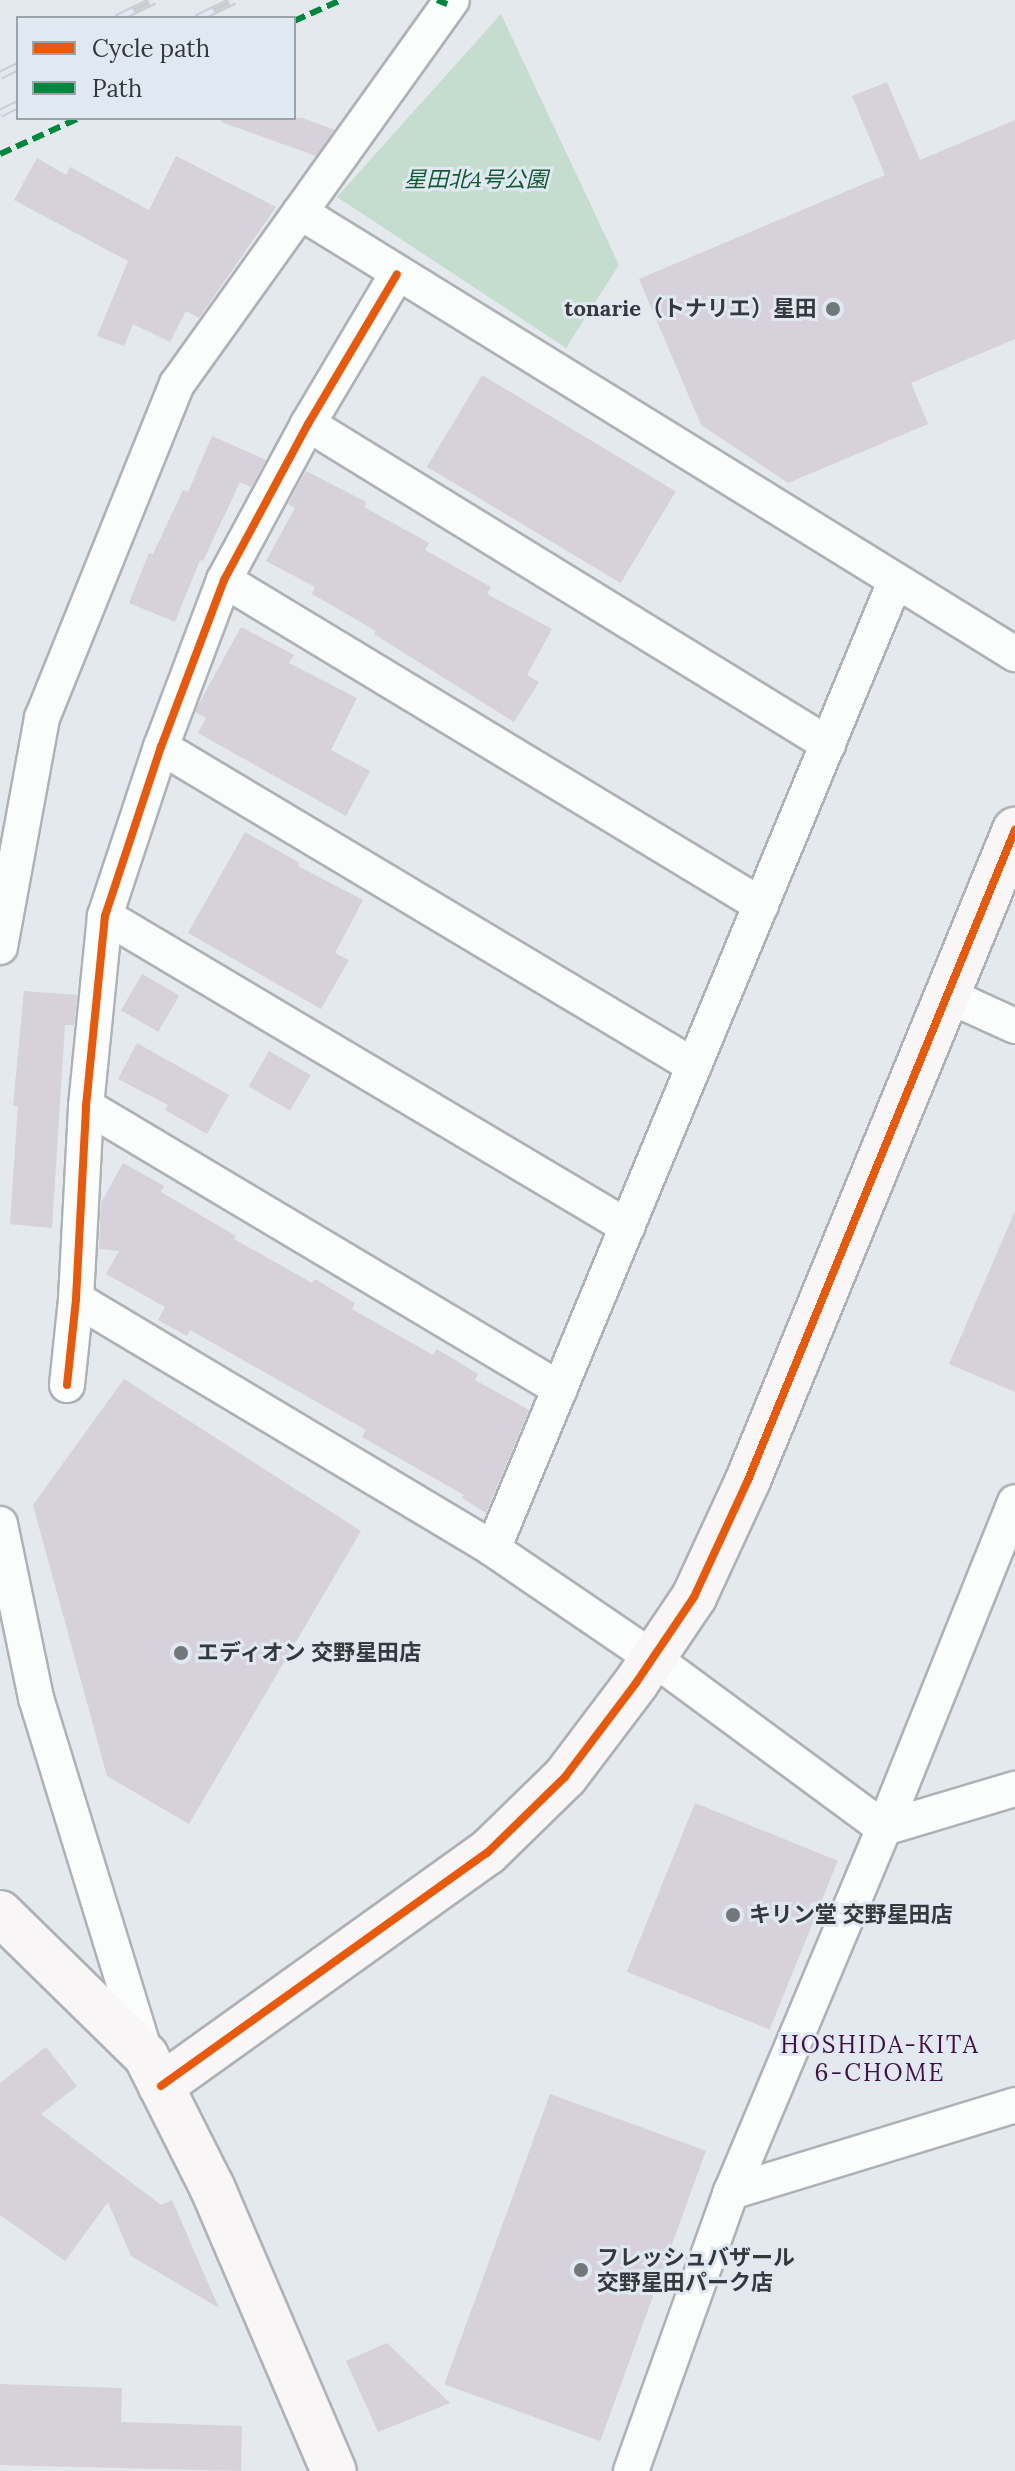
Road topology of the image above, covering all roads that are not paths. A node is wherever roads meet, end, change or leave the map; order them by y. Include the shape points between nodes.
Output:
1 (452, 0) edge
2 (300, 212) junction
3 (397, 274) junction
4 (308, 424) junction
5 (224, 580) junction
6 (895, 582) junction
7 (1015, 654) edge
8 (828, 744) junction
9 (161, 747) junction
10 (1015, 830) edge
11 (761, 905) junction
12 (105, 916) junction
13 (0, 947) edge
14 (947, 995) junction
15 (1015, 1026) edge
16 (694, 1066) junction
17 (86, 1106) junction
18 (628, 1227) junction
19 (76, 1299) junction
20 (67, 1385) dead end
21 (560, 1389) junction
22 (1015, 1502) edge
23 (0, 1524) edge
24 (1006, 1542) edge
25 (493, 1549) junction
26 (653, 1658) junction
27 (1015, 1789) edge
28 (884, 1828) junction
29 (0, 1913) edge
30 (153, 2071) junction
31 (1015, 2105) edge
32 (731, 2192) junction
33 (334, 2471) edge
34 (631, 2471) edge

1 - 2 street
2 - 3 street
2 - 13 street via 177,384 42,718
3 - 4 street
3 - 6 street
4 - 5 street
4 - 8 street
5 - 9 street
5 - 11 street
6 - 7 street
6 - 8 street
8 - 11 street
9 - 12 street
9 - 16 street
10 - 14 street
11 - 16 street
12 - 17 street
12 - 18 street
14 - 15 street
14 - 26 street via 748,1480 694,1597
16 - 18 street
17 - 19 street
17 - 21 street
18 - 21 street
19 - 20 street
19 - 25 street
21 - 25 street
22 - 24 street
23 - 30 street via 36,1698
24 - 28 street
25 - 26 street
26 - 28 street
26 - 30 street via 565,1777 487,1853
27 - 28 street
28 - 32 street
29 - 30 street
30 - 33 street via 212,2187
31 - 32 street
32 - 34 street

